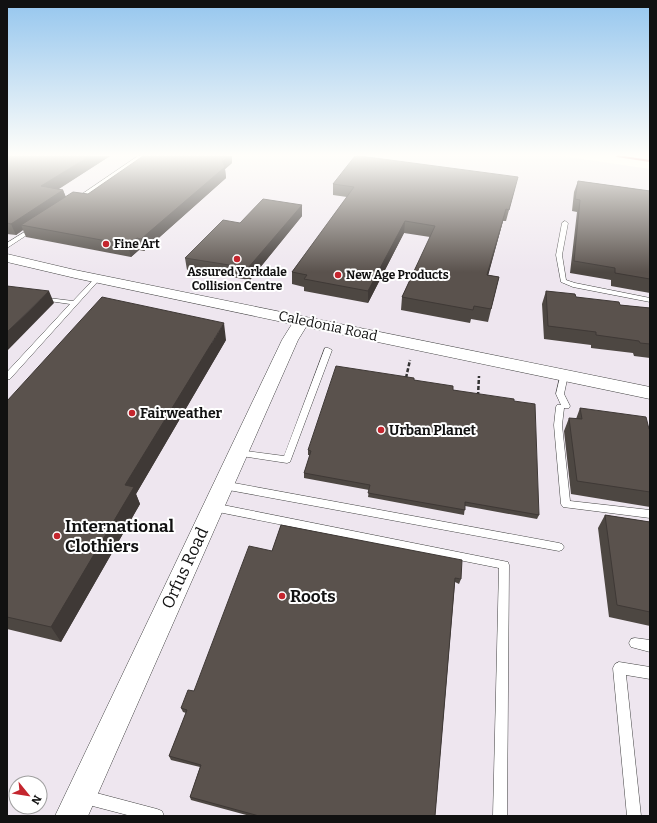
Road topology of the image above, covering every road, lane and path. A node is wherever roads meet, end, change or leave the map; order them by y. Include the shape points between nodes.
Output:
1 (86, 194) edge
2 (76, 201) edge
3 (565, 223) dead end
4 (38, 225) edge
5 (7, 246) edge
6 (7, 258) edge
7 (98, 278) junction
8 (37, 298) edge
9 (650, 300) edge
10 (76, 302) junction
11 (302, 320) junction
12 (328, 350) dead end
13 (410, 360) dead end
14 (564, 375) junction
15 (479, 376) dead end
16 (7, 377) edge
17 (406, 378) edge
18 (650, 393) edge
19 (478, 396) edge
20 (238, 453) junction
21 (222, 484) junction
22 (213, 507) junction
23 (650, 514) edge
24 (559, 547) dead end
25 (635, 643) dead end
26 (650, 646) edge
27 (650, 673) edge
28 (76, 806) edge
29 (158, 816) edge
30 (500, 816) edge
31 (634, 816) edge

1 - 2 lane
3 - 9 lane via 559,256 563,281 573,286
4 - 5 lane
6 - 7 street, Caledonia Road
7 - 10 lane
7 - 11 street, Caledonia Road
8 - 10 lane
10 - 16 lane
11 - 14 street, Caledonia Road
11 - 20 street, Orfus Road via 290,340
12 - 20 lane via 287,460
13 - 17 path
14 - 18 street, Caledonia Road
14 - 23 lane via 560,394 563,406 558,425 566,504
15 - 19 path
20 - 21 street, Orfus Road
21 - 22 street, Orfus Road
21 - 24 lane
22 - 28 street, Orfus Road
22 - 30 lane via 504,565
25 - 26 lane
27 - 31 lane via 619,668
28 - 29 lane

